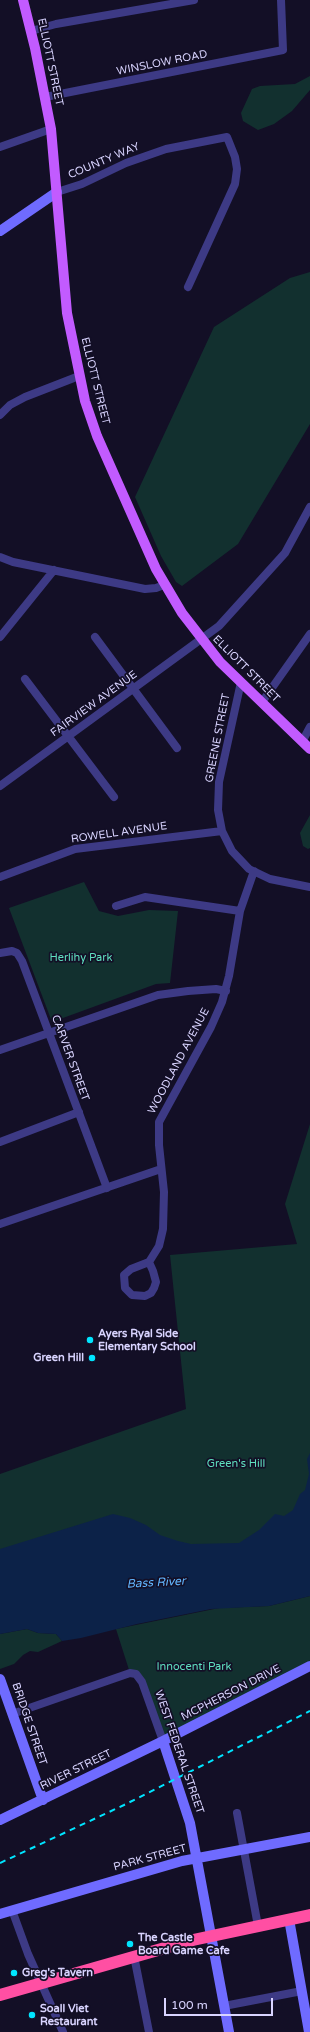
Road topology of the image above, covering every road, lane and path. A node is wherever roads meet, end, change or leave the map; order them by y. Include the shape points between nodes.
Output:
1 (194, 0) edge
2 (281, 0) edge
3 (23, 1) edge
4 (32, 30) junction
5 (45, 97) junction
6 (51, 129) junction
7 (0, 147) edge
8 (56, 192) junction
9 (0, 231) edge
10 (188, 287) dead end
11 (79, 376) junction
12 (0, 415) edge
13 (310, 507) edge
14 (0, 557) edge
15 (54, 570) junction
16 (164, 585) junction
17 (310, 634) edge
18 (0, 637) edge
19 (95, 637) dead end
20 (202, 640) junction
21 (25, 679) dead end
22 (241, 682) junction
23 (133, 688) junction
24 (262, 702) junction
25 (310, 727) edge
26 (68, 736) junction
27 (302, 742) junction
28 (177, 748) dead end
29 (310, 750) edge
30 (1, 783) edge
31 (114, 797) dead end
32 (222, 830) junction
33 (254, 871) junction
34 (0, 877) edge
35 (310, 887) edge
36 (116, 906) dead end
37 (240, 911) junction
38 (0, 953) edge
39 (226, 991) junction
40 (50, 1033) junction
41 (0, 1050) edge
42 (79, 1112) junction
43 (0, 1142) edge
44 (161, 1169) junction
45 (107, 1188) junction
46 (0, 1224) edge
47 (149, 1262) junction
48 (310, 1666) edge
49 (0, 1679) edge
50 (12, 1714) junction
51 (163, 1741) junction
52 (43, 1800) junction
53 (237, 1813) dead end
54 (0, 1820) edge
55 (310, 1837) edge
56 (244, 1850) junction
57 (196, 1858) junction
58 (12, 1910) junction
59 (0, 1914) edge
60 (310, 1915) edge
61 (289, 1920) junction
62 (258, 1926) junction
63 (211, 1936) junction
64 (134, 1956) junction
65 (41, 1983) junction
66 (0, 1995) edge
67 (305, 1995) edge
68 (224, 2006) junction
69 (63, 2032) edge
70 (149, 2032) edge
71 (229, 2032) edge
72 (309, 2032) edge

1 - 4 street
2 - 5 street, WINSLOW ROAD via 283,50
3 - 4 main road, ELLIOTT STREET
4 - 5 main road, ELLIOTT STREET
5 - 6 main road, ELLIOTT STREET
6 - 7 street
6 - 8 main road, ELLIOTT STREET
8 - 9 street, COUNTY WAY
8 - 10 street, COUNTY WAY via 82,184 126,162 166,149 228,137 237,169 235,184
8 - 11 main road, ELLIOTT STREET via 64,295
11 - 12 street via 25,397 10,405
11 - 16 main road, ELLIOTT STREET via 97,436
13 - 20 street, FAIRVIEW AVENUE via 284,553 269,572 219,626
14 - 15 street
15 - 16 street via 145,589
15 - 18 street
16 - 20 main road, ELLIOTT STREET
17 - 24 street
19 - 23 street
20 - 22 main road, ELLIOTT STREET
20 - 23 street, FAIRVIEW AVENUE
21 - 26 street
22 - 24 main road, ELLIOTT STREET
22 - 32 street, GREENE STREET via 219,782 218,810
23 - 26 street, FAIRVIEW AVENUE
23 - 28 street
24 - 27 main road, ELLIOTT STREET
25 - 27 street
26 - 30 street, FAIRVIEW AVENUE
26 - 31 street
27 - 29 main road, ELLIOTT STREET
32 - 33 street, GREENE STREET via 232,850
32 - 34 street, ROWELL AVENUE via 75,849
33 - 35 street, GREENE STREET via 270,879
33 - 37 street, WOODLAND AVENUE
36 - 37 street via 145,897
37 - 39 street, WOODLAND AVENUE
38 - 40 street, CARVER STREET via 17,953
39 - 40 street via 216,989 158,995
39 - 44 street, WOODLAND AVENUE via 210,1027 159,1122
40 - 41 street
40 - 42 street, CARVER STREET
42 - 43 street
42 - 45 street, CARVER STREET
44 - 45 street
44 - 47 street, WOODLAND AVENUE via 163,1229 159,1246
45 - 46 street
47 - 47 street via 156,1282 154,1288 145,1296 132,1295 124,1288 124,1275 131,1269
48 - 51 street, MCPHERSON DRIVE
49 - 50 street, BRIDGE STREET
50 - 51 street, WEST FEDERAL STREET via 126,1674 136,1674 142,1682
50 - 52 street, BRIDGE STREET
51 - 52 street, RIVER STREET
51 - 57 street, WEST FEDERAL STREET via 187,1810
52 - 54 street, RIVER STREET
53 - 56 street
55 - 56 street, PARK STREET
56 - 57 street, PARK STREET
56 - 62 street
57 - 58 street, PARK STREET
57 - 63 street, WEST FEDERAL STREET
58 - 59 street, PARK STREET
58 - 65 street
60 - 61 highway
61 - 62 highway
61 - 67 street
62 - 63 highway
63 - 64 highway
63 - 68 street, WEST FEDERAL STREET
64 - 65 highway
64 - 70 street
65 - 66 highway
65 - 69 street
67 - 68 street
67 - 72 street
68 - 71 street, WEST FEDERAL STREET

